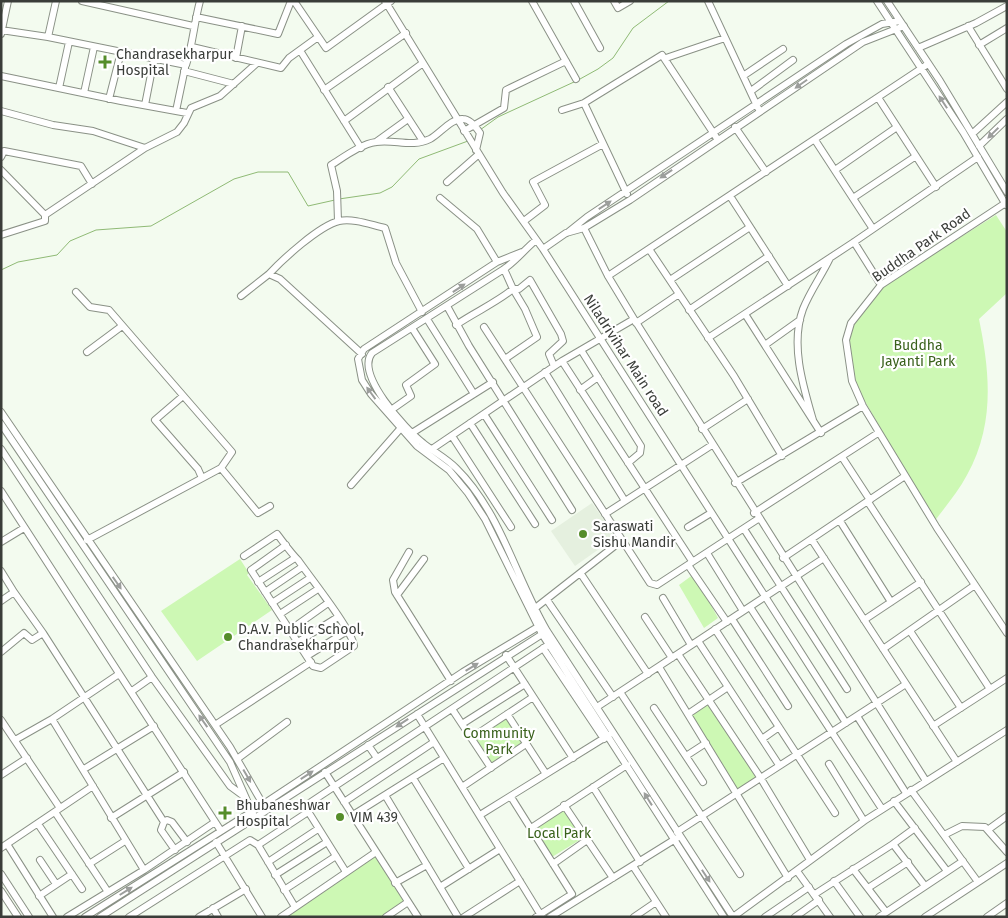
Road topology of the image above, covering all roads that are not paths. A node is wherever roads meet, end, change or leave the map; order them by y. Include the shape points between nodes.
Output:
1 (8, 1) edge
2 (56, 1) edge
3 (82, 1) edge
4 (200, 1) edge
5 (292, 1) edge
6 (532, 1) edge
7 (574, 1) edge
8 (614, 1) edge
9 (630, 1) edge
10 (708, 1) edge
11 (877, 1) edge
12 (887, 1) edge
13 (386, 2) edge
14 (1007, 6) edge
15 (196, 17) junction
16 (892, 22) junction
17 (902, 23) junction
18 (193, 26) junction
19 (242, 26) junction
20 (968, 26) junction
21 (1007, 28) edge
22 (896, 29) junction
23 (2, 32) edge
24 (406, 33) junction
25 (48, 37) junction
26 (318, 37) junction
27 (725, 38) junction
28 (69, 42) junction
29 (979, 45) junction
30 (94, 47) junction
31 (192, 47) junction
32 (600, 48) dead end
33 (918, 48) junction
34 (782, 49) dead end
35 (121, 52) junction
36 (301, 52) junction
37 (236, 58) junction
38 (666, 58) junction
39 (154, 59) junction
40 (793, 60) dead end
41 (566, 61) junction
42 (423, 63) junction
43 (257, 64) junction
44 (928, 64) junction
45 (185, 68) junction
46 (922, 68) junction
47 (1, 76) edge
48 (743, 76) junction
49 (576, 79) dead end
50 (234, 84) junction
51 (388, 87) junction
52 (59, 88) junction
53 (1007, 89) edge
54 (324, 90) junction
55 (751, 91) junction
56 (84, 93) junction
57 (109, 99) junction
58 (879, 99) junction
59 (1007, 102) edge
60 (584, 103) junction
61 (145, 105) junction
62 (758, 108) junction
63 (562, 110) dead end
64 (1, 111) edge
65 (176, 111) junction
66 (187, 113) junction
67 (408, 119) junction
68 (457, 119) junction
69 (1007, 119) edge
70 (344, 121) junction
71 (474, 126) junction
72 (735, 127) junction
73 (897, 127) junction
74 (964, 129) junction
75 (465, 132) junction
76 (972, 134) junction
77 (716, 136) junction
78 (815, 140) junction
79 (423, 141) junction
80 (376, 142) junction
81 (603, 144) junction
82 (979, 146) junction
83 (145, 148) junction
84 (361, 148) junction
85 (476, 149) junction
86 (916, 156) junction
87 (1, 157) edge
88 (978, 158) junction
89 (1, 170) edge
90 (835, 170) junction
91 (766, 172) junction
92 (447, 182) dead end
93 (92, 184) junction
94 (936, 187) junction
95 (626, 192) junction
96 (1007, 192) edge
97 (730, 196) junction
98 (440, 198) dead end
99 (853, 198) junction
100 (630, 200) junction
101 (1006, 204) edge
102 (45, 215) junction
103 (338, 221) junction
104 (524, 221) junction
105 (750, 227) junction
106 (584, 228) junction
107 (873, 229) junction
108 (566, 234) junction
109 (1, 235) edge
110 (536, 240) junction
111 (854, 242) junction
112 (543, 249) junction
113 (649, 249) junction
114 (522, 252) junction
115 (769, 256) junction
116 (830, 257) junction
117 (497, 262) junction
118 (504, 269) junction
119 (269, 274) junction
120 (608, 276) junction
121 (670, 280) junction
122 (881, 285) junction
123 (788, 286) junction
124 (513, 289) junction
125 (76, 292) dead end
126 (679, 294) junction
127 (241, 296) dead end
128 (447, 306) junction
129 (689, 310) junction
130 (422, 312) junction
131 (745, 314) junction
132 (427, 319) junction
133 (800, 320) junction
134 (635, 321) junction
135 (456, 325) junction
136 (122, 326) junction
137 (484, 327) dead end
138 (412, 328) junction
139 (708, 338) junction
140 (600, 339) junction
141 (765, 345) junction
142 (581, 350) junction
143 (87, 352) dead end
144 (361, 353) junction
145 (367, 358) junction
146 (505, 359) junction
147 (562, 361) junction
148 (554, 366) junction
149 (545, 372) junction
150 (598, 377) junction
151 (493, 382) junction
152 (523, 387) junction
153 (580, 390) junction
154 (474, 394) junction
155 (183, 396) junction
156 (748, 399) junction
157 (503, 400) junction
158 (863, 406) junction
159 (391, 410) junction
160 (1, 412) edge
161 (484, 414) junction
162 (813, 420) junction
163 (470, 423) junction
164 (1, 424) edge
165 (400, 429) junction
166 (702, 429) junction
167 (821, 433) junction
168 (878, 433) junction
169 (412, 434) junction
170 (452, 436) junction
171 (712, 445) junction
172 (1, 449) edge
173 (432, 449) junction
174 (782, 456) junction
175 (842, 457) junction
176 (628, 463) junction
177 (681, 465) junction
178 (221, 468) junction
179 (905, 476) junction
180 (202, 478) junction
181 (735, 483) junction
182 (351, 485) dead end
183 (645, 488) junction
184 (1, 490) edge
185 (625, 501) junction
186 (869, 501) junction
187 (270, 506) dead end
188 (572, 510) dead end
189 (711, 512) junction
190 (604, 514) junction
191 (756, 516) junction
192 (552, 520) dead end
193 (840, 521) junction
194 (535, 524) dead end
195 (511, 527) dead end
196 (688, 527) dead end
197 (24, 528) junction
198 (744, 528) junction
199 (728, 539) junction
200 (87, 540) junction
201 (812, 540) junction
202 (621, 541) junction
203 (1, 542) edge
204 (286, 546) junction
205 (409, 552) dead end
206 (707, 553) junction
207 (244, 556) dead end
208 (295, 558) junction
209 (783, 558) junction
210 (824, 558) junction
211 (424, 559) dead end
212 (690, 563) junction
213 (302, 567) junction
214 (1, 571) edge
215 (581, 574) junction
216 (796, 577) junction
217 (310, 578) junction
218 (258, 582) junction
219 (920, 582) junction
220 (975, 585) junction
221 (781, 587) junction
222 (318, 589) junction
223 (14, 592) junction
224 (265, 592) junction
225 (397, 596) junction
226 (765, 597) junction
227 (663, 598) dead end
228 (547, 600) junction
229 (1, 601) edge
230 (891, 602) junction
231 (272, 603) junction
232 (328, 603) junction
233 (750, 607) junction
234 (534, 609) junction
235 (939, 610) junction
236 (743, 611) junction
237 (280, 614) junction
238 (645, 617) dead end
239 (338, 618) junction
240 (729, 620) junction
241 (864, 620) junction
242 (540, 626) junction
243 (290, 630) junction
244 (715, 630) junction
245 (347, 631) junction
246 (910, 631) junction
247 (43, 633) junction
248 (544, 633) junction
249 (1007, 633) edge
250 (698, 641) junction
251 (298, 642) junction
252 (691, 645) junction
253 (545, 646) junction
254 (883, 649) junction
255 (1, 652) edge
256 (506, 656) junction
257 (675, 656) junction
258 (309, 659) junction
259 (659, 666) junction
260 (515, 668) junction
261 (119, 674) junction
262 (648, 674) junction
263 (152, 677) junction
264 (1007, 678) edge
265 (451, 680) junction
266 (525, 684) junction
267 (906, 684) junction
268 (728, 687) junction
269 (847, 689) dead end
270 (990, 689) junction
271 (132, 691) junction
272 (620, 692) junction
273 (84, 696) junction
274 (533, 697) junction
275 (613, 697) junction
276 (708, 700) junction
277 (876, 704) junction
278 (597, 706) junction
279 (788, 706) dead end
280 (654, 708) dead end
281 (961, 708) junction
282 (452, 709) junction
283 (417, 714) junction
284 (507, 714) junction
285 (688, 714) junction
286 (857, 716) junction
287 (52, 719) junction
288 (1, 720) edge
289 (287, 722) dead end
290 (604, 722) junction
291 (846, 723) junction
292 (462, 724) junction
293 (215, 725) junction
294 (154, 726) junction
295 (425, 726) junction
296 (933, 726) junction
297 (779, 727) junction
298 (1007, 730) edge
299 (832, 732) junction
300 (606, 737) junction
301 (471, 738) junction
302 (762, 739) junction
303 (15, 740) junction
304 (434, 742) junction
305 (706, 743) junction
306 (526, 744) junction
307 (368, 745) junction
308 (116, 747) junction
309 (796, 754) junction
310 (686, 756) junction
311 (334, 757) junction
312 (27, 758) junction
313 (237, 758) junction
314 (377, 758) junction
315 (444, 758) junction
316 (573, 758) junction
317 (957, 762) junction
318 (338, 764) junction
319 (829, 764) dead end
320 (627, 765) junction
321 (779, 765) junction
322 (491, 768) junction
323 (84, 769) junction
324 (184, 772) junction
325 (325, 772) junction
326 (546, 774) junction
327 (1, 775) edge
328 (760, 777) junction
329 (412, 778) junction
330 (926, 781) junction
331 (703, 782) dead end
332 (94, 786) junction
333 (334, 786) junction
334 (462, 787) junction
335 (593, 787) junction
336 (736, 792) junction
337 (909, 792) junction
338 (385, 795) junction
339 (147, 796) junction
340 (245, 797) junction
341 (511, 797) junction
342 (894, 801) junction
343 (344, 802) junction
344 (564, 805) junction
345 (265, 807) junction
346 (882, 809) junction
347 (58, 810) junction
348 (251, 811) junction
349 (308, 812) junction
350 (835, 813) dead end
351 (353, 815) junction
352 (480, 815) junction
353 (701, 815) junction
354 (1007, 816) edge
355 (111, 818) junction
356 (255, 818) junction
357 (864, 821) junction
358 (164, 822) junction
359 (215, 822) junction
360 (38, 824) junction
361 (531, 828) junction
362 (915, 828) junction
363 (318, 829) junction
364 (989, 829) junction
365 (221, 831) junction
366 (944, 835) junction
367 (677, 836) junction
368 (587, 840) junction
369 (126, 841) junction
370 (187, 842) junction
371 (216, 842) junction
372 (327, 842) junction
373 (893, 844) junction
374 (258, 845) junction
375 (4, 846) edge
376 (500, 849) junction
377 (175, 850) junction
378 (376, 852) junction
379 (1007, 852) edge
380 (225, 855) junction
381 (336, 856) junction
382 (40, 860) dead end
383 (810, 860) junction
384 (962, 861) junction
385 (268, 862) junction
386 (640, 862) junction
387 (908, 862) junction
388 (1007, 863) edge
389 (89, 864) junction
390 (553, 864) junction
391 (427, 865) junction
392 (632, 866) junction
393 (854, 868) junction
394 (469, 869) junction
395 (144, 870) junction
396 (797, 871) junction
397 (947, 871) junction
398 (346, 872) junction
399 (1, 874) edge
400 (72, 874) junction
401 (740, 874) dead end
402 (275, 875) junction
403 (612, 878) junction
404 (788, 878) junction
405 (520, 881) junction
406 (834, 881) junction
407 (978, 882) junction
408 (396, 883) junction
409 (56, 884) junction
410 (9, 886) junction
411 (926, 886) junction
412 (440, 887) junction
413 (809, 887) junction
414 (868, 888) junction
415 (246, 889) junction
416 (82, 890) dead end
417 (284, 890) junction
418 (1, 891) edge
419 (108, 892) junction
420 (39, 896) junction
421 (817, 897) junction
422 (124, 901) junction
423 (408, 902) junction
424 (656, 902) junction
425 (1007, 903) edge
426 (113, 904) junction
427 (295, 907) junction
428 (213, 908) junction
429 (886, 912) junction
430 (132, 916) edge
431 (540, 916) edge
432 (927, 916) edge
433 (18, 917) edge
434 (29, 917) edge
435 (53, 917) edge
436 (67, 917) edge
437 (85, 917) edge
438 (100, 917) edge
439 (199, 917) edge
440 (218, 917) edge
441 (262, 917) edge
442 (281, 917) edge
443 (386, 917) edge
444 (418, 917) edge
445 (458, 917) edge
446 (464, 917) edge
447 (550, 917) edge
448 (634, 917) edge
449 (666, 917) edge
450 (724, 917) edge
451 (733, 917) edge
452 (765, 917) edge
453 (795, 917) edge
454 (830, 917) edge
455 (860, 917) edge
456 (879, 917) edge
457 (987, 917) edge

1 - 23 street
2 - 25 street
3 - 18 street
4 - 15 street
5 - 19 street via 278,34
5 - 26 street
6 - 41 street
7 - 32 street
8 - 9 street via 618,8
10 - 27 street
11 - 16 street
12 - 17 street
13 - 24 street, Niladrivihar Main road
13 - 26 street via 326,48
14 - 20 street
15 - 18 street
15 - 19 street
16 - 17 street
16 - 22 street
16 - 62 street via 882,24 846,44
17 - 22 street
17 - 33 street
18 - 31 street
19 - 37 street
20 - 29 street
20 - 33 street
21 - 29 street
22 - 46 street
22 -> 62 street via 863,42
23 - 25 street
24 - 42 street, Niladrivihar Main road
24 - 54 street
25 - 28 street
26 - 36 street
27 - 38 street
27 - 48 street
28 - 30 street
28 - 52 street
29 - 53 street
30 - 35 street
30 - 56 street
31 - 37 street
31 - 45 street
33 - 44 street
34 - 48 street
35 - 39 street
35 - 57 street
36 - 43 street via 289,58 281,68
36 - 54 street
37 - 43 street
38 - 60 street via 658,55
38 - 77 street
39 - 45 street
39 - 61 street
40 - 55 street
41 - 49 street
41 - 71 street via 506,90 504,108
42 - 51 street
42 - 68 street, Niladrivihar Main road
43 - 50 street
44 - 46 street
44 - 74 street
45 - 50 street
45 - 65 street
46 - 58 street
74 -> 46 street
47 - 52 street
48 - 55 street
50 - 66 street via 220,96 194,106
51 - 67 street
51 - 70 street
52 - 56 street
54 - 70 street
55 - 62 street
56 - 57 street
57 - 61 street
58 - 73 street
58 - 78 street
59 - 76 street
60 - 63 street
60 - 81 street
61 - 65 street
62 - 72 street
62 - 77 street
64 - 83 street via 93,131
65 - 66 street
66 - 83 street via 177,132
67 - 79 street
67 - 80 street
68 - 71 street via 464,118
68 - 75 street, Niladrivihar Main road
68 - 79 street via 431,139
69 -> 82 street
70 - 84 street
71 - 75 street
71 - 85 street via 480,133
72 - 77 street
72 - 91 street
73 - 86 street
73 - 90 street
74 - 76 street
74 - 88 street
75 - 85 street, Niladrivihar Main road
76 - 82 street
77 - 95 street
77 -> 100 street
78 - 90 street
78 - 91 street
79 - 80 street via 406,144
80 - 84 street
81 - 95 street
81 - 104 street via 533,182 545,205
82 - 96 street
83 - 93 street
84 - 103 street via 331,165
85 - 92 street
85 - 104 street, Niladrivihar Main road
86 - 94 street
86 - 99 street
87 - 93 street via 4,152 81,166
88 - 94 street
88 - 101 street
89 - 102 street
90 - 99 street
91 - 97 street
93 - 102 street
94 - 107 street
95 - 100 street
108 -> 95 street
97 - 105 street
97 - 113 street
98 - 117 street via 477,229
99 - 107 street
100 - 106 street
101 - 122 street, Buddha Park Road
102 - 109 street via 45,221
103 - 119 street via 308,238
103 - 130 street via 356,221 385,228 396,263
104 - 110 street, Niladrivihar Main road
105 - 115 street
105 - 121 street
106 - 108 street
106 - 120 street
107 - 111 street
108 - 112 street
110 - 112 street, Niladrivihar Main road
110 - 114 street
111 - 116 street
111 - 122 street
112 - 140 street, Niladrivihar Main road
113 - 120 street
113 - 121 street
114 - 117 street
114 - 118 street via 519,259
115 - 123 street
115 - 129 street
116 - 123 street
116 - 133 street
130 -> 117 street
118 - 124 street
118 - 128 street
119 - 127 street
119 - 144 street via 280,279
120 - 134 street
121 - 126 street
122 - 158 street, Buddha Park Road via 850,323 847,333 848,363
123 - 131 street
124 - 135 street
124 - 146 street via 537,337
124 - 148 street via 519,289 530,280 536,287 563,341 549,354
125 - 136 street via 90,306 109,310
126 - 129 street
126 - 134 street
128 - 132 street
128 - 135 street
129 - 139 street
130 - 144 street
131 - 139 street
131 - 141 street
132 - 138 street
132 - 154 street
133 - 141 street
133 - 162 street via 800,372
134 - 140 street
134 - 166 street
135 - 151 street
136 - 143 street
136 - 155 street
137 - 146 street
138 - 145 street
138 - 159 street via 436,364 406,385 411,396
139 - 156 street
140 - 142 street
140 - 177 street, Niladrivihar Main road
141 - 162 street
142 - 147 street
142 - 150 street
144 - 145 street
165 -> 144 street via 362,380 358,364
145 - 159 street via 370,375
146 - 152 street
147 - 148 street
147 - 153 street
148 - 149 street
149 - 152 street
149 - 185 street
150 - 153 street
150 - 176 street via 641,446 640,453
151 - 154 street
151 - 157 street
152 - 157 street
152 - 190 street
153 - 176 street
154 - 169 street
155 - 178 street via 232,452
155 - 180 street via 156,420 198,468
156 - 166 street
156 - 174 street
157 - 161 street
157 - 188 street
158 - 167 street
158 - 168 street, Buddha Park Road
159 - 169 street
160 - 200 street
161 - 163 street
161 - 192 street
162 - 167 street
163 - 170 street
163 - 194 street
340 -> 164 street via 230,762
165 - 182 street
165 - 242 street via 416,446 449,470 468,493 485,519
166 - 171 street
167 - 174 street
168 - 175 street
168 - 179 street, Buddha Park Road
169 - 173 street
170 - 173 street
170 - 195 street
171 - 177 street
171 - 181 street
172 - 263 street
173 - 234 street via 456,468 481,501 498,529
174 - 181 street
175 - 186 street
175 - 191 street
176 - 183 street
177 - 183 street
177 - 189 street, Niladrivihar Main road
178 - 180 street
178 - 187 street via 258,513
179 - 186 street
179 - 220 street, Buddha Park Road
180 - 200 street
181 - 191 street
183 - 185 street
183 - 212 street
184 - 197 street
185 - 190 street
186 - 193 street
186 - 219 street
189 - 196 street
189 - 199 street, Niladrivihar Main road
190 - 202 street
191 - 198 street
191 - 209 street
193 - 201 street
193 - 230 street
197 - 203 street
197 - 261 street
198 - 199 street
198 - 221 street
199 - 206 street
199 - 226 street, Niladrivihar Main road
200 -> 293 street
201 - 209 street
201 - 210 street
202 - 212 street via 654,585
202 - 215 street
204 - 207 street via 277,534
204 - 208 street
204 - 218 street via 252,568
205 - 225 street via 393,580
206 - 212 street
206 - 236 street
208 - 213 street
208 - 218 street
209 - 216 street
210 - 216 street
210 - 241 street
211 - 225 street
212 - 240 street
213 - 217 street
213 - 224 street
214 - 223 street
215 - 228 street
215 - 262 street
216 - 221 street
216 - 277 street
217 - 222 street
217 - 231 street
218 - 224 street
219 - 230 street
219 - 235 street
220 - 235 street
220 - 249 street, Buddha Park Road
221 - 226 street
221 - 269 street
222 - 232 street
222 - 237 street
223 - 229 street
223 - 247 street
224 - 231 street
225 - 265 street
226 - 233 street
226 - 291 street, Niladrivihar Main road
227 - 252 street
228 - 234 street
228 - 275 street
230 - 241 street
231 - 237 street
232 - 239 street
232 - 243 street
233 - 236 street
233 - 299 street
234 - 242 street
235 - 246 street
235 - 270 street
236 - 240 street
237 - 243 street
238 - 257 street
239 - 245 street
239 - 251 street
240 - 244 street
240 - 279 street
241 - 254 street
242 - 248 street
265 -> 242 street
243 - 251 street
244 - 250 street
244 - 297 street
245 - 258 street
245 - 258 street via 354,643 351,649 321,668 313,666
246 - 254 street
246 - 281 street
247 - 255 street via 32,640 24,633
247 - 273 street
248 - 253 street
248 - 256 street
248 - 278 street
250 - 252 street
250 - 268 street
251 - 258 street
252 - 257 street
253 - 260 street
253 - 290 street
253 - 300 street
254 - 267 street
256 - 260 street
256 - 283 street
257 - 259 street
257 - 276 street
258 - 293 street
259 - 262 street
259 - 285 street
260 - 266 street
260 - 282 street
261 - 271 street
261 - 273 street
262 - 272 street
263 - 271 street
263 - 340 street via 230,786
264 - 270 street
265 - 311 street
266 - 274 street
266 - 292 street
267 - 277 street
267 - 296 street
268 - 276 street
268 - 302 street
270 - 281 street
271 - 294 street
272 - 275 street
272 - 353 street
273 - 287 street
273 - 308 street
274 - 284 street
274 - 316 street
275 - 278 street
276 - 285 street
276 - 328 street
277 - 286 street
277 - 330 street
278 - 290 street
280 - 310 street
281 - 296 street
282 - 292 street
282 - 295 street
283 - 295 street
283 -> 307 street
284 - 301 street
284 - 306 street
285 - 305 street
286 - 291 street
286 - 337 street
287 - 303 street
287 - 323 street
288 - 303 street
289 - 313 street
290 - 300 street
290 - 367 street
291 - 299 street
292 - 301 street
293 - 313 street
294 - 308 street
294 - 324 street
295 - 304 street
295 - 314 street
296 - 317 street
297 - 302 street
297 - 309 street
298 - 317 street
299 - 309 street
299 - 346 street
300 - 316 street
300 - 320 street
301 - 322 street
302 - 321 street
303 - 312 street
304 - 315 street
304 - 343 street
305 - 310 street
305 - 336 street
306 - 322 street
306 - 326 street
307 - 314 street
307 - 318 street
308 - 323 street
308 - 339 street
309 - 321 street
309 - 350 street
310 - 331 street
311 - 318 street
345 -> 311 street
312 - 327 street
312 - 347 street
313 -> 345 street
314 - 333 street
315 - 329 street
315 - 334 street
316 - 326 street
317 - 330 street
318 - 325 street
319 - 357 street
320 - 335 street
367 -> 320 street
321 - 328 street
322 - 334 street
323 - 332 street
324 - 339 street
324 - 359 street
325 - 333 street
325 - 345 street
326 - 341 street
328 - 336 street
328 - 383 street
329 - 338 street
329 - 394 street
330 - 337 street
332 - 347 street
332 - 355 street
333 - 343 street
333 - 349 street via 308,804
334 - 352 street
335 - 344 street
335 - 386 street
336 - 353 street
336 - 404 street
337 - 342 street
337 - 366 street
338 - 351 street
338 - 391 street
339 - 355 street
339 - 358 street
340 - 348 street
341 - 352 street
341 - 361 street
342 - 346 street
342 - 362 street
343 - 351 street
344 - 361 street
344 - 368 street
345 - 348 street
345 - 356 street
346 - 357 street
347 - 360 street
347 - 389 street
348 - 356 street
348 - 365 street
349 - 363 street
349 - 374 street
351 - 378 street
352 - 376 street
353 - 367 street
353 - 401 street
354 - 364 street
355 - 369 street
356 - 371 street
357 - 383 street
358 - 370 street via 172,822
358 - 377 street via 161,830
359 - 365 street
359 - 370 street
360 - 375 street
360 - 400 street
361 - 390 street
362 - 373 street
362 - 397 street
363 - 372 street
363 - 385 street
364 - 366 street via 962,826
364 - 379 street
426 -> 365 street
366 - 384 street
367 - 386 street
367 - 450 street
367 -> 451 street
368 - 390 street
368 - 403 street
369 - 389 street
369 - 395 street
370 - 377 street
371 - 380 street
371 - 422 street
372 - 381 street
372 - 402 street
373 - 387 street
373 - 393 street
374 - 380 street via 250,840
374 - 385 street
375 - 420 street
376 - 394 street
376 - 405 street
377 - 395 street
378 - 398 street
378 - 408 street
380 - 415 street
380 - 430 street
381 - 398 street
381 - 417 street
382 - 409 street
383 - 396 street
384 - 397 street
384 - 407 street
385 - 402 street
386 - 392 street
387 - 411 street
387 - 414 street
388 - 407 street
389 - 419 street
390 - 431 street via 572,894
391 - 408 street
391 - 412 street
392 - 403 street
392 - 424 street
393 - 406 street
393 - 414 street
394 - 412 street
395 - 419 street
396 - 404 street
396 - 413 street
397 - 411 street
398 - 427 street
399 - 410 street
400 - 409 street
400 - 416 street
402 - 417 street
403 - 447 street
404 - 451 street
405 - 431 street
405 - 446 street
406 - 421 street
406 - 455 street
407 - 432 street
408 - 423 street
409 - 420 street
410 - 418 street
410 - 434 street
411 - 429 street
412 - 445 street
413 - 421 street
413 - 452 street
414 - 429 street
415 - 428 street
415 - 441 street
417 - 427 street
418 - 433 street
419 - 436 street
420 - 435 street
421 - 453 street
421 - 454 street
422 - 426 street
422 - 430 street
423 - 443 street
423 - 444 street
424 - 448 street
424 - 449 street
425 - 457 street
426 - 437 street
426 - 438 street
427 - 442 street
428 - 439 street
428 - 440 street
429 - 456 street

